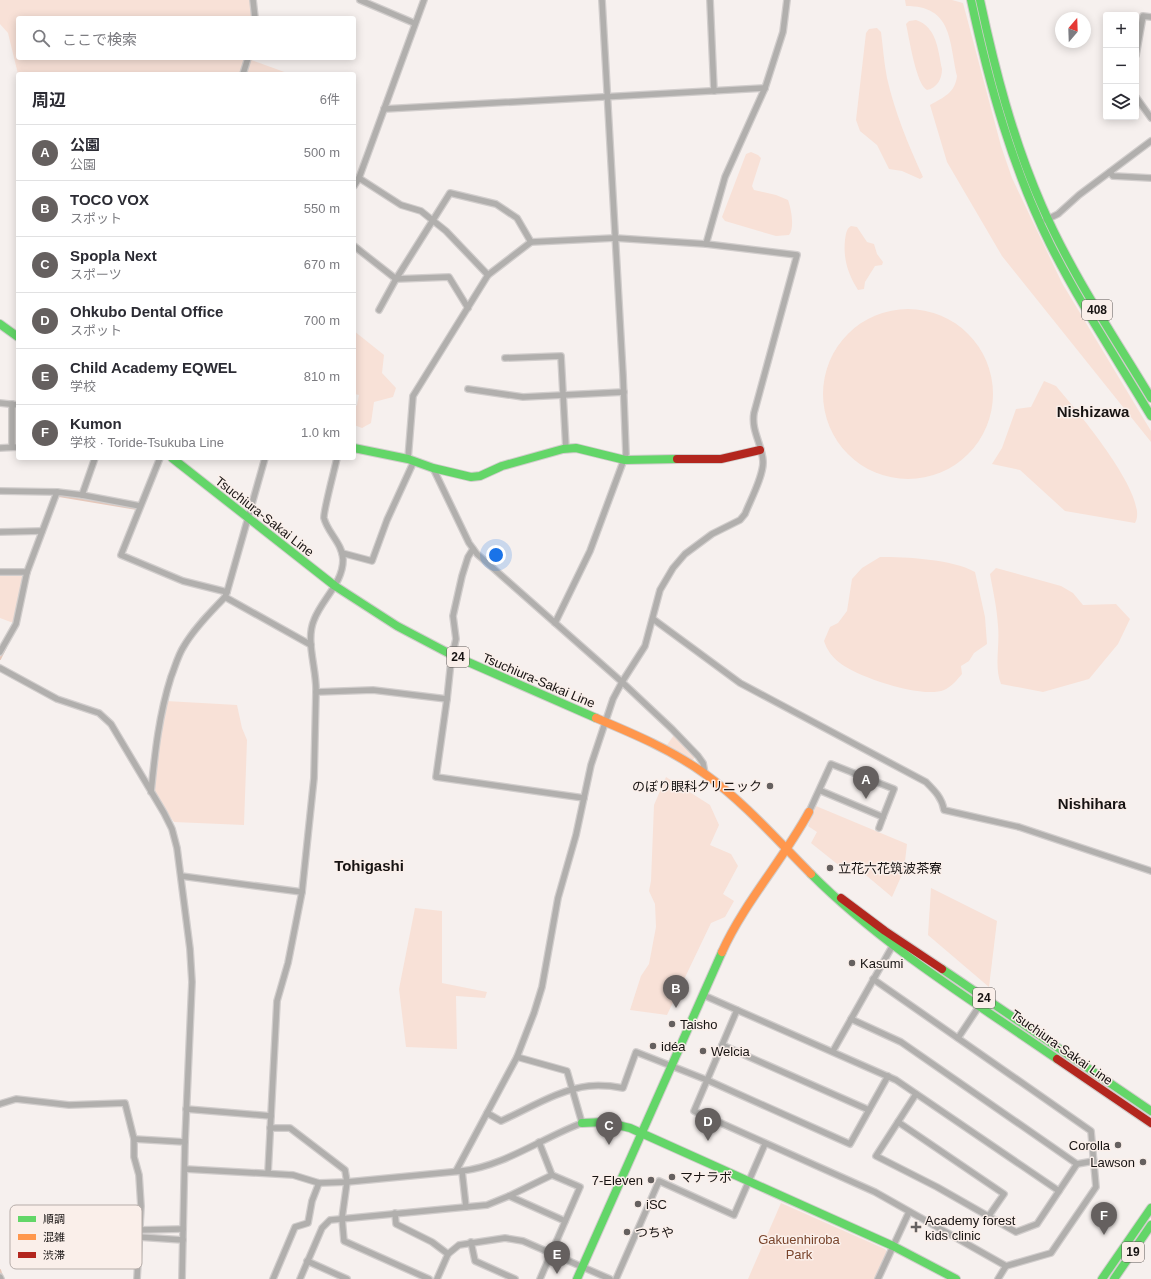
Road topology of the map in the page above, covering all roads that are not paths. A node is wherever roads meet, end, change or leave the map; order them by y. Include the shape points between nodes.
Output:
1 (253, 0) edge
2 (360, 0) edge
3 (424, 0) edge
4 (602, 0) edge
5 (710, 0) edge
6 (787, 0) edge
7 (971, 0) edge
8 (980, 0) edge
9 (255, 16) edge
10 (1151, 16) edge
11 (414, 23) junction
12 (1137, 48) edge
13 (247, 60) edge
14 (244, 72) edge
15 (765, 88) junction
16 (714, 91) junction
17 (608, 98) junction
18 (1139, 101) edge
19 (384, 109) junction
20 (1151, 118) edge
21 (1151, 141) edge
22 (1110, 172) junction
23 (359, 178) junction
24 (1151, 178) edge
25 (356, 183) edge
26 (1049, 219) junction
27 (432, 220) junction
28 (1041, 223) junction
29 (615, 238) junction
30 (531, 242) junction
31 (706, 244) junction
32 (356, 248) edge
33 (488, 275) junction
34 (396, 279) junction
35 (468, 308) junction
36 (379, 310) dead end
37 (0, 324) edge
38 (16, 336) edge
39 (505, 358) dead end
40 (468, 389) dead end
41 (624, 392) junction
42 (563, 395) junction
43 (1151, 398) edge
44 (0, 403) edge
45 (15, 405) edge
46 (1151, 416) edge
47 (15, 447) edge
48 (0, 448) edge
49 (356, 448) edge
50 (566, 449) junction
51 (760, 450) junction
52 (93, 460) edge
53 (159, 460) edge
54 (175, 460) edge
55 (264, 460) edge
56 (337, 460) edge
57 (411, 460) junction
58 (625, 460) junction
59 (433, 468) junction
60 (0, 491) edge
61 (57, 492) junction
62 (82, 495) junction
63 (138, 506) junction
64 (249, 518) junction
65 (42, 531) junction
66 (0, 532) edge
67 (472, 549) junction
68 (342, 553) junction
69 (0, 572) edge
70 (27, 572) junction
71 (335, 586) junction
72 (226, 594) junction
73 (653, 619) junction
74 (555, 623) junction
75 (311, 645) junction
76 (0, 652) edge
77 (452, 655) junction
78 (0, 668) edge
79 (622, 682) junction
80 (316, 692) junction
81 (447, 699) junction
82 (605, 721) junction
83 (704, 774) junction
84 (820, 790) junction
85 (150, 792) junction
86 (584, 798) junction
87 (809, 812) joint
88 (883, 817) junction
89 (879, 828) dead end
90 (787, 852) junction
91 (1151, 872) edge
92 (181, 876) junction
93 (826, 889) junction
94 (302, 892) junction
95 (893, 945) junction
96 (873, 979) junction
97 (703, 995) junction
98 (980, 1005) junction
99 (737, 1010) junction
100 (851, 1019) junction
101 (958, 1038) junction
102 (722, 1045) junction
103 (833, 1051) junction
104 (517, 1057) junction
105 (671, 1066) junction
106 (888, 1076) junction
107 (707, 1080) junction
108 (572, 1089) junction
109 (916, 1094) junction
110 (0, 1104) edge
111 (186, 1109) junction
112 (869, 1110) junction
113 (1151, 1111) edge
114 (487, 1113) junction
115 (271, 1116) junction
116 (898, 1122) junction
117 (582, 1123) junction
118 (1151, 1123) edge
119 (270, 1128) junction
120 (642, 1133) junction
121 (134, 1139) junction
122 (185, 1142) junction
123 (539, 1142) junction
124 (765, 1144) junction
125 (1094, 1161) junction
126 (1077, 1164) junction
127 (184, 1169) junction
128 (459, 1171) junction
129 (268, 1173) junction
130 (552, 1175) junction
131 (749, 1181) junction
132 (347, 1182) junction
133 (319, 1183) junction
134 (1059, 1191) junction
135 (509, 1196) junction
136 (141, 1205) edge
137 (466, 1207) junction
138 (1151, 1208) edge
139 (909, 1212) junction
140 (395, 1214) junction
141 (988, 1217) junction
142 (342, 1218) junction
143 (565, 1221) junction
144 (1151, 1225) edge
145 (142, 1230) edge
146 (183, 1230) junction
147 (142, 1237) edge
148 (183, 1240) junction
149 (471, 1242) junction
150 (893, 1246) junction
151 (551, 1253) junction
152 (448, 1254) junction
153 (307, 1261) junction
154 (1006, 1266) junction
155 (583, 1267) junction
156 (137, 1269) edge
157 (137, 1279) edge
158 (182, 1279) edge
159 (273, 1279) edge
160 (300, 1279) edge
161 (347, 1279) edge
162 (429, 1279) edge
163 (437, 1279) edge
164 (515, 1279) edge
165 (540, 1279) edge
166 (577, 1279) edge
167 (610, 1279) edge
168 (616, 1279) edge
169 (878, 1279) edge
170 (956, 1279) edge
171 (998, 1279) edge
172 (1102, 1279) edge
173 (1114, 1279) edge

1 - 9 street
2 - 11 street
3 - 11 street
4 - 17 street
5 - 16 street
6 - 15 street via 783,32
7 - 28 main road, 408 via 1003,125 1024,187
8 - 26 main road, 408 via 1000,85 1031,178
10 - 12 street via 1143,16
11 - 19 street
13 - 14 street
15 - 16 street
15 - 31 street via 725,177
16 - 17 street
17 - 19 street
17 - 29 street
18 - 20 street
19 - 23 street
21 - 22 street
22 - 24 street via 1113,176
22 - 26 street
23 - 25 street
23 - 27 street via 392,200 421,211
26 - 28 street
26 - 43 main road, 408 via 1087,293
27 - 30 street via 450,193 496,204 517,218
27 - 33 street
27 - 34 street
28 - 46 main road, 408 via 1067,276
29 - 30 street
29 - 31 street
29 - 41 street
30 - 33 street
31 - 51 street via 797,255 754,413 753,430
32 - 34 street
33 - 35 street
34 - 35 street via 449,277
34 - 36 street
35 - 57 street via 413,396
37 - 38 main road
39 - 42 street via 561,356
40 - 42 street via 523,397
41 - 42 street
41 - 58 street
42 - 50 street
44 - 45 street
45 - 47 street
47 - 48 street
49 - 57 main road
50 - 58 main road via 576,448
50 - 59 main road via 502,466 480,476 471,477
51 - 58 main road via 721,459
51 - 73 street via 762,470 745,514 740,520 699,543 672,568 660,590
52 - 62 street
53 - 63 street
54 - 64 main road, Tsuchiura-Sakai Line / 24
55 - 64 street
56 - 68 street via 324,518
57 - 59 main road
57 - 68 street via 372,561
58 - 74 street via 590,551
59 - 67 street
60 - 61 street
61 - 62 street
61 - 65 street
62 - 63 street
63 - 72 street via 121,555 183,581
64 - 71 main road, Tsuchiura-Sakai Line / 24
64 - 72 street
65 - 66 street
65 - 70 street
67 - 74 street
67 - 77 street via 452,616 456,638
68 - 71 street via 343,560
69 - 70 street
70 - 76 street via 16,624
71 - 75 street via 314,620
71 - 77 main road, Tsuchiura-Sakai Line / 24 via 397,626
72 - 75 street
72 - 85 street via 183,646 175,665 158,730
73 - 79 street via 645,646
73 - 91 street via 740,683 926,782 942,801 944,810 1019,827
74 - 79 street
75 - 80 street via 316,672
77 - 81 street
77 - 82 main road, Tsuchiura-Sakai Line / 24
78 - 85 street via 57,699 91,710 104,718 126,747
79 - 82 street
79 - 83 street via 698,756 703,763
80 - 81 street via 373,690
80 - 94 street via 314,778
81 - 86 street via 436,777
82 - 83 main road, Tsuchiura-Sakai Line / 24 via 662,748
82 - 86 street
83 - 90 main road, Tsuchiura-Sakai Line / 24 via 762,823
84 - 87 street
84 - 88 street
84 - 88 street via 831,764 894,789
85 - 92 street via 172,829
86 - 104 street via 558,898 540,995
87 - 90 main road
88 - 89 street
90 - 93 main road, Tsuchiura-Sakai Line / 24
90 - 97 main road via 733,930
92 - 94 street
92 - 111 street via 192,982
93 - 95 main road, Tsuchiura-Sakai Line / 24 via 848,910
93 - 113 main road, Tsuchiura-Sakai Line / 24
94 - 115 street via 288,963 277,1001
95 - 96 street
95 - 98 main road, Tsuchiura-Sakai Line / 24
96 - 100 street
96 - 101 street
97 - 99 street
97 - 105 main road
98 - 101 street
98 - 118 main road, Tsuchiura-Sakai Line / 24
99 - 102 street
99 - 103 street
100 - 103 street
100 - 126 street via 901,1042
101 - 125 street via 1092,1131
102 - 107 street
102 - 112 street
103 - 106 street
104 - 108 street via 567,1072
104 - 114 street
105 - 107 street
105 - 108 street via 636,1052 623,1088 595,1086
105 - 120 main road
106 - 109 street
106 - 112 street
107 - 112 street via 850,1144
107 - 124 street via 694,1111
108 - 114 street via 502,1121
108 - 117 street
109 - 116 street
109 - 134 street
110 - 121 street via 16,1099 69,1105 125,1103
111 - 115 street
111 - 122 street
114 - 128 street
115 - 119 street
116 - 141 street via 1004,1194
116 - 141 street via 876,1156
117 - 120 main road via 616,1123
117 - 123 street
119 - 129 street
119 - 132 street via 290,1128 345,1170
120 - 131 main road
120 - 155 main road
121 - 122 street
121 - 136 street
122 - 127 street
123 - 128 street via 492,1164
123 - 130 street
124 - 131 street
124 - 139 street via 875,1192
125 - 126 street
125 - 154 street via 1096,1187 1051,1253
126 - 134 street
127 - 129 street
127 - 146 street
128 - 132 street
128 - 137 street
129 - 133 street via 293,1175
130 - 135 street
130 - 143 street via 580,1187
131 - 150 main road
131 - 168 street via 734,1215 659,1181
132 - 133 street
132 - 142 street
133 - 159 street via 308,1223 295,1227
134 - 141 street via 1037,1224 1016,1232
135 - 137 street via 487,1205
135 - 143 street
137 - 140 street
138 - 172 main road, 19
139 - 150 street
139 - 154 street
140 - 142 street
140 - 152 street via 396,1224 432,1242
142 - 153 street via 330,1220 322,1228
142 - 162 street via 344,1241
143 - 151 street
144 - 173 main road, 19
145 - 146 street
146 - 148 street
147 - 148 street
148 - 158 street
149 - 151 street via 512,1238
149 - 152 street via 459,1245
149 - 164 street via 475,1261
150 - 169 street
150 - 170 main road
151 - 155 street
151 - 165 street
152 - 163 street
153 - 160 street
153 - 161 street
154 - 171 street
155 - 166 main road
155 - 167 street
156 - 157 street

